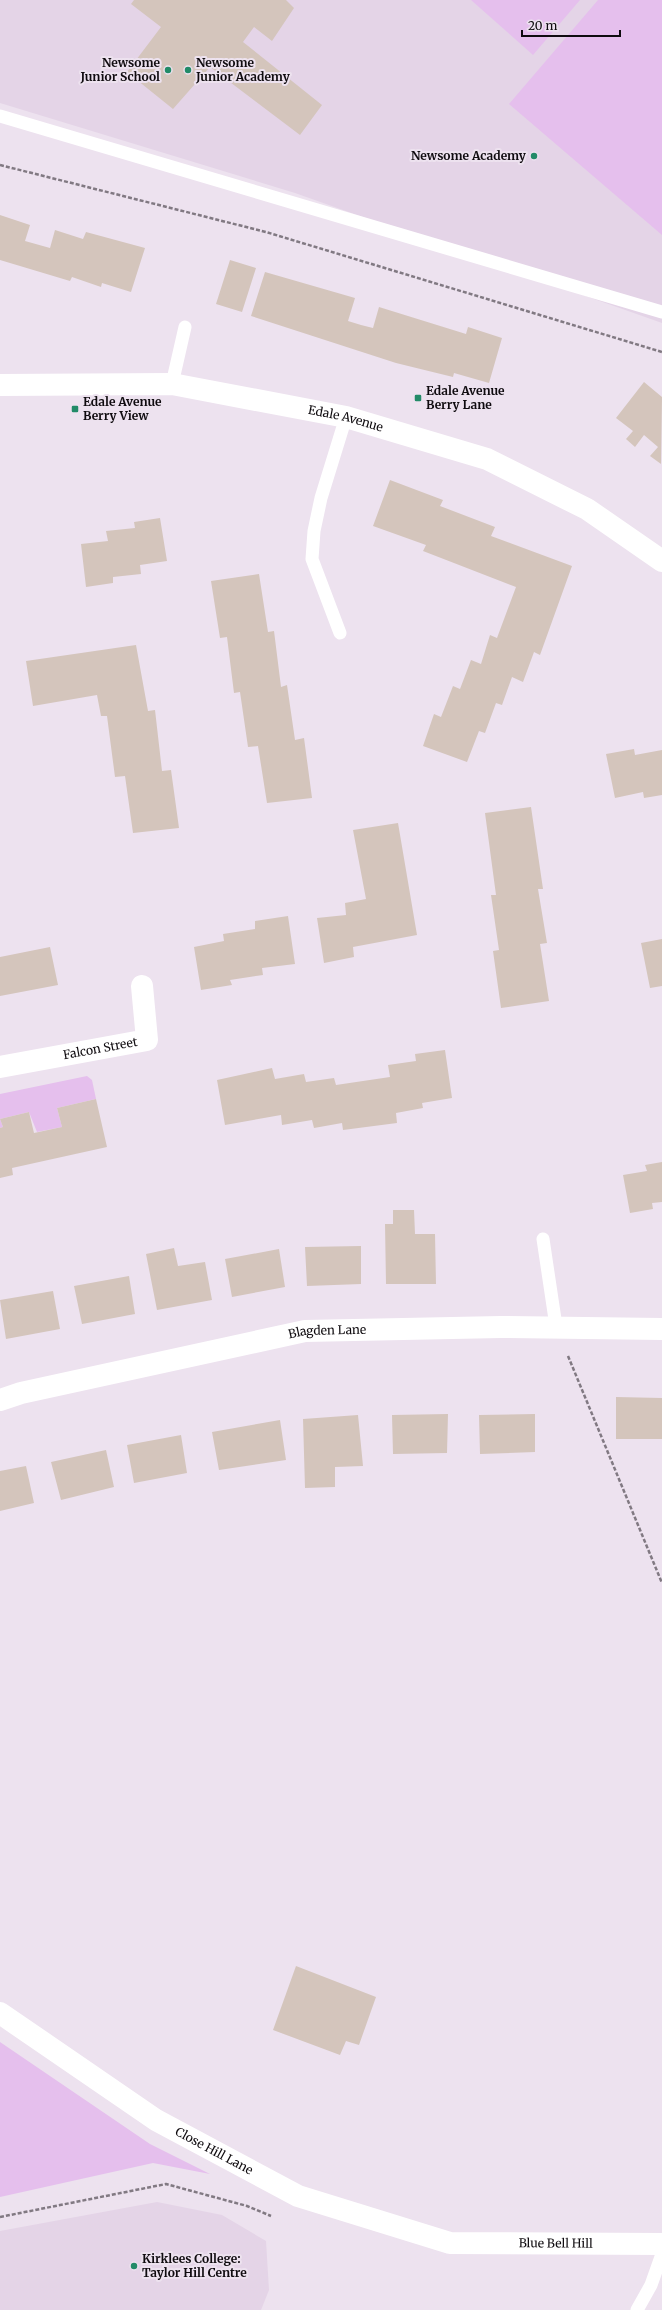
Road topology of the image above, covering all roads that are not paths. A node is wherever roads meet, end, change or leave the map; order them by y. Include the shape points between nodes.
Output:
1 (0, 116) edge
2 (662, 312) edge
3 (185, 327) dead end
4 (172, 384) junction
5 (0, 385) edge
6 (346, 417) junction
7 (662, 560) edge
8 (340, 633) dead end
9 (142, 986) dead end
10 (0, 1067) edge
11 (543, 1239) dead end
12 (556, 1326) junction
13 (662, 1329) edge
14 (0, 1400) edge
15 (0, 2013) edge
16 (450, 2244) joint
17 (662, 2244) edge
18 (662, 2254) edge
19 (637, 2310) edge

1 - 2 lane
3 - 4 lane
4 - 5 street, Edale Avenue
4 - 6 street, Edale Avenue
6 - 7 street, Edale Avenue via 487,459 587,509
6 - 8 lane via 321,498 314,531 312,559
9 - 10 street, Falcon Street via 148,1040
11 - 12 lane
12 - 13 street, Blagden Lane
12 - 14 street, Blagden Lane via 305,1331 21,1393
15 - 16 street, Close Hill Lane via 156,2120 298,2196
16 - 17 street, Blue Bell Hill
18 - 19 lane via 651,2285

